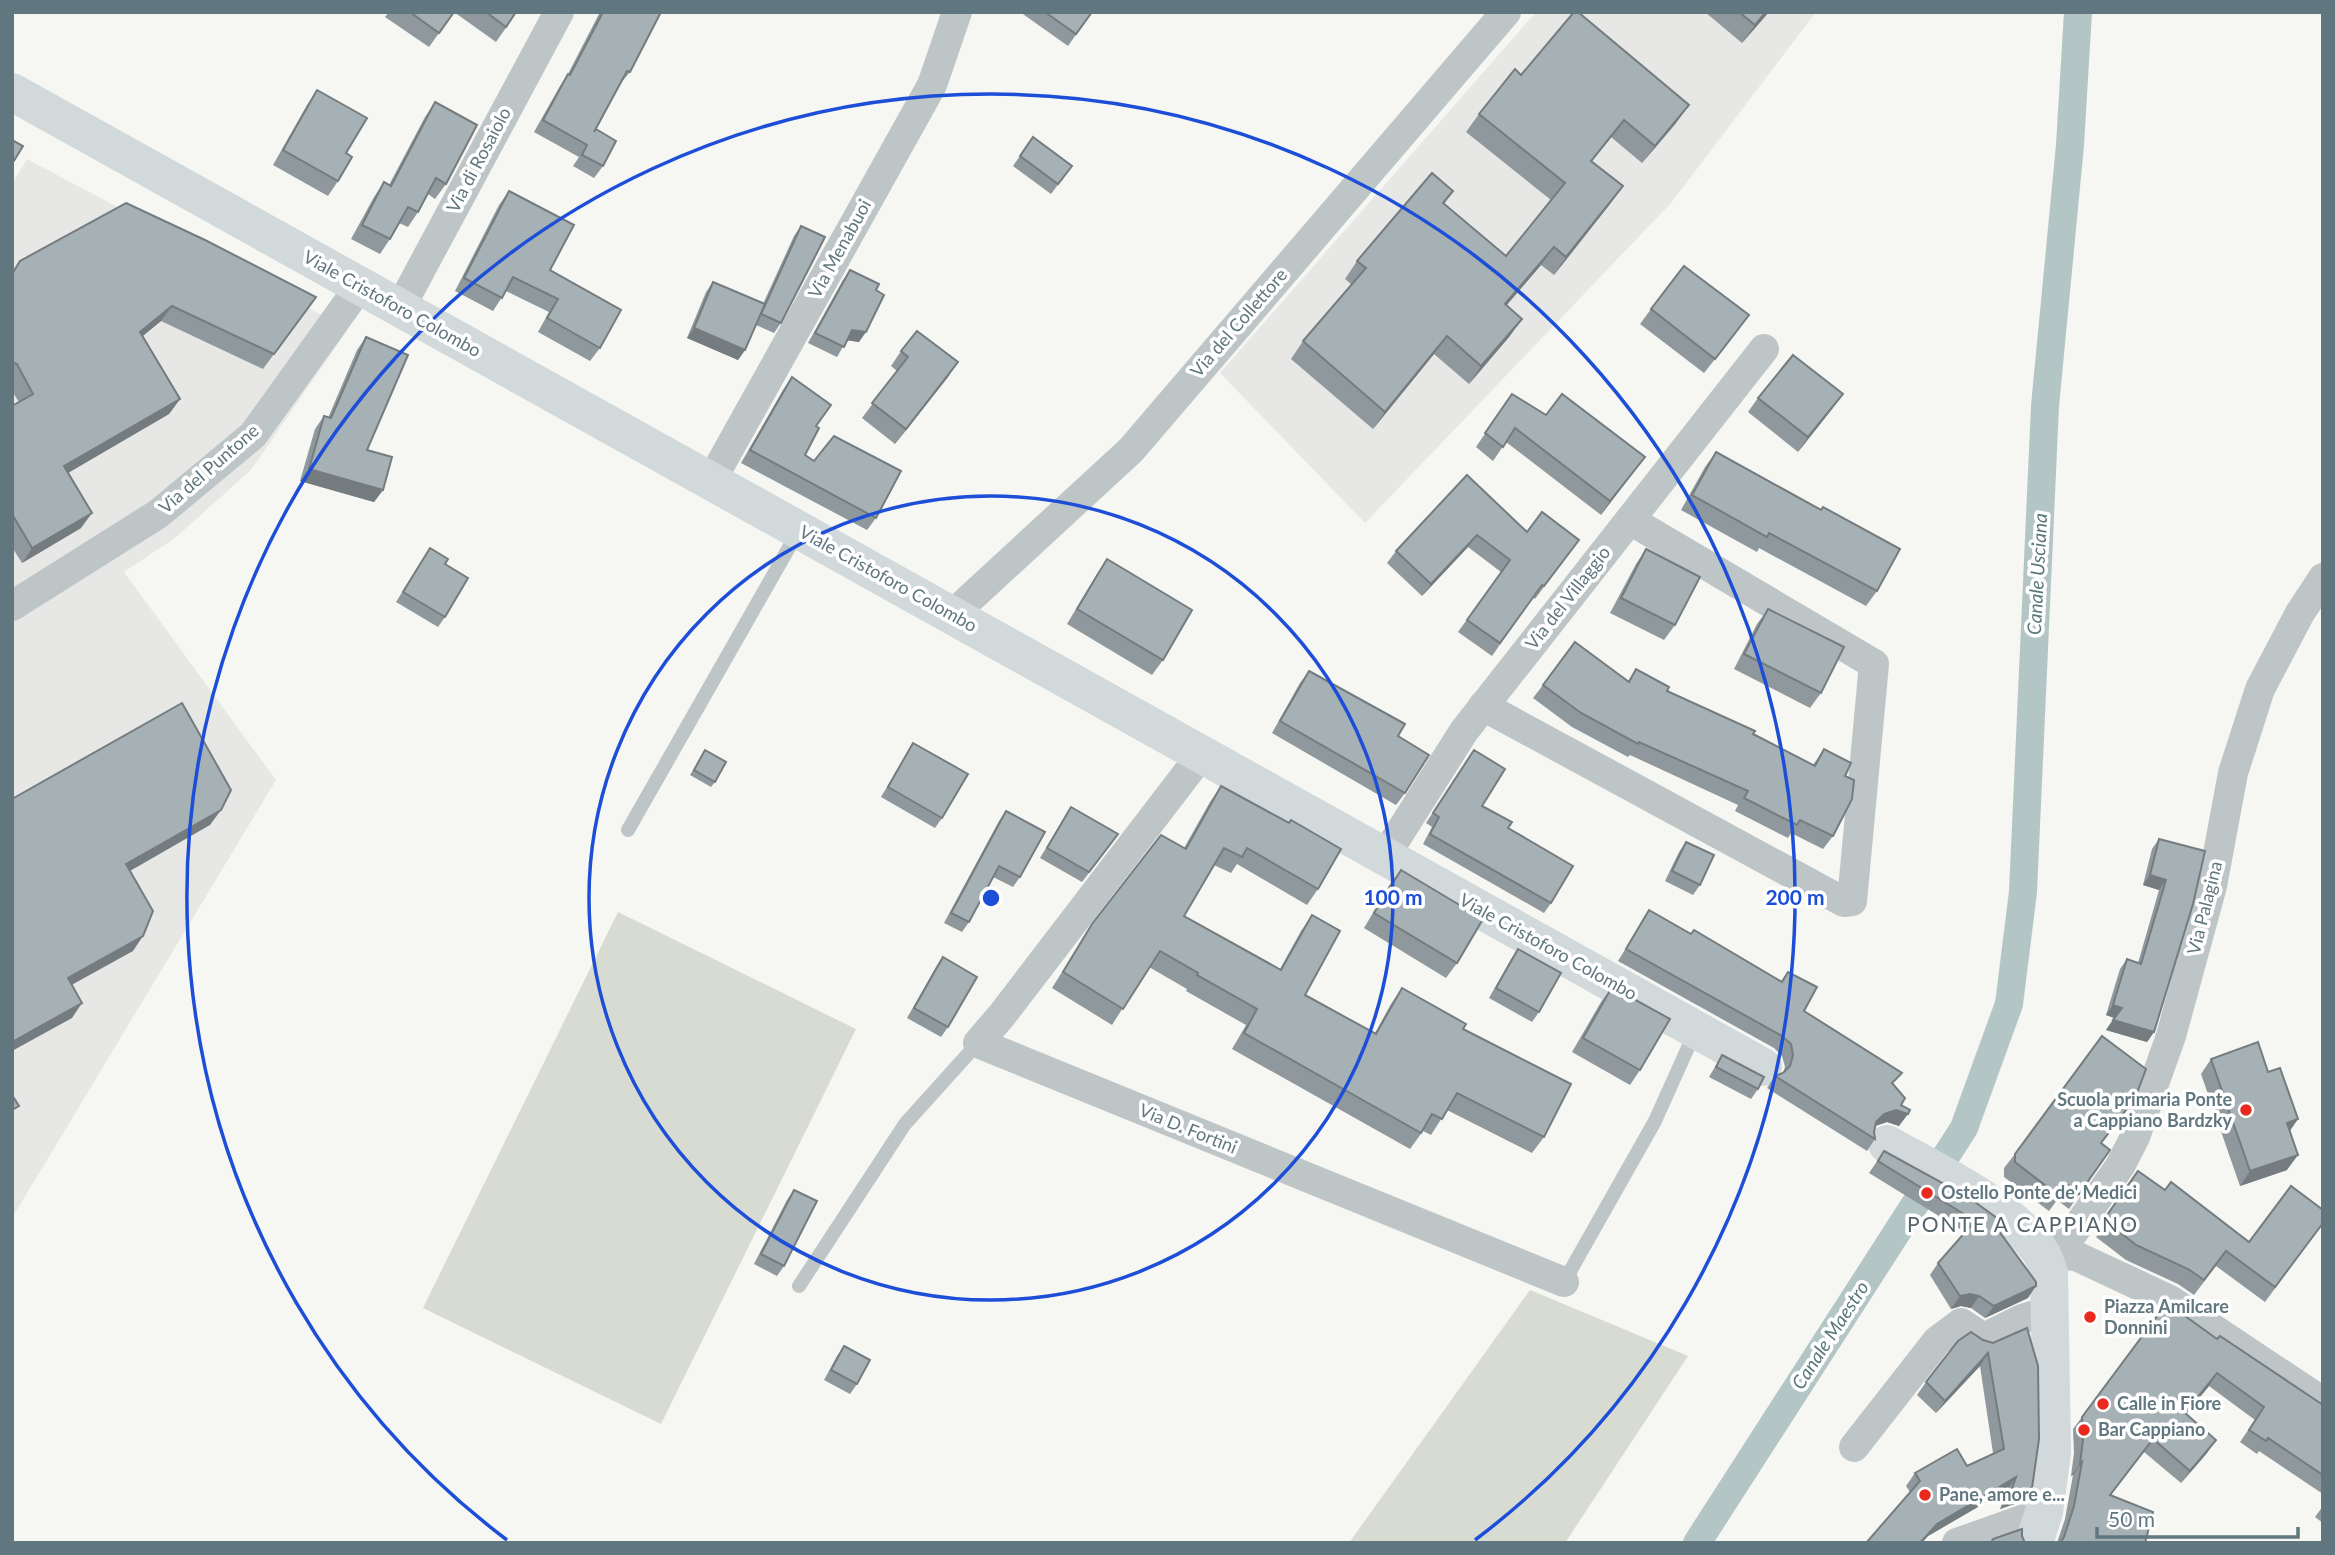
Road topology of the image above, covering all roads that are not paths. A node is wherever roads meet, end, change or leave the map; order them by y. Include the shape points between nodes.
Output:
1 (559, 12) edge
2 (957, 12) edge
3 (1506, 12) edge
4 (12, 92) edge
5 (360, 286) junction
6 (400, 308) junction
7 (1764, 349) dead end
8 (711, 481) junction
9 (1629, 520) junction
10 (799, 530) junction
11 (2323, 578) edge
12 (12, 606) edge
13 (952, 615) junction
14 (1483, 706) junction
15 (1202, 754) junction
16 (628, 830) dead end
17 (1385, 856) junction
18 (1696, 1029) junction
19 (978, 1043) junction
20 (1763, 1067) dead end
21 (1887, 1144) dead end
22 (2058, 1244) junction
23 (1564, 1282) joint
24 (800, 1286) dead end
25 (2051, 1310) junction
26 (2323, 1402) edge
27 (1854, 1447) dead end
28 (2039, 1528) edge
29 (1958, 1543) edge

1 - 6 street, Via di Rosaiolo
2 - 8 street, Via Menabuoi via 932,85
3 - 13 street, Via del Collettore via 1131,450
4 - 5 street, Viale Cristoforo Colombo
5 - 6 street, Viale Cristoforo Colombo
5 - 12 street, Via del Puntone via 253,435 158,514
6 - 8 street, Viale Cristoforo Colombo
7 - 9 street, Via del Villaggio
8 - 10 street, Viale Cristoforo Colombo
9 - 14 street, Via del Villaggio
9 - 14 street via 1874,664 1852,901 1844,902
10 - 13 street, Viale Cristoforo Colombo
10 - 16 lane
11 - 22 street, Via Palagina via 2260,689 2233,773 2212,886 2175,1024 2135,1137 2120,1166
13 - 15 street, Viale Cristoforo Colombo
14 - 17 street, Via del Villaggio
15 - 17 street, Viale Cristoforo Colombo
15 - 19 street
17 - 18 street, Viale Cristoforo Colombo
18 - 20 street, Viale Cristoforo Colombo
18 - 23 lane, Via D. Fortini via 1655,1121
19 - 23 street, Via D. Fortini
19 - 24 lane via 905,1124
21 - 22 street via 1987,1201 2024,1232
22 - 25 street via 2049,1273
22 - 26 street via 2170,1300
25 - 27 street via 1984,1338 1961,1323 1937,1341
25 - 28 street via 2052,1452
28 - 29 street

